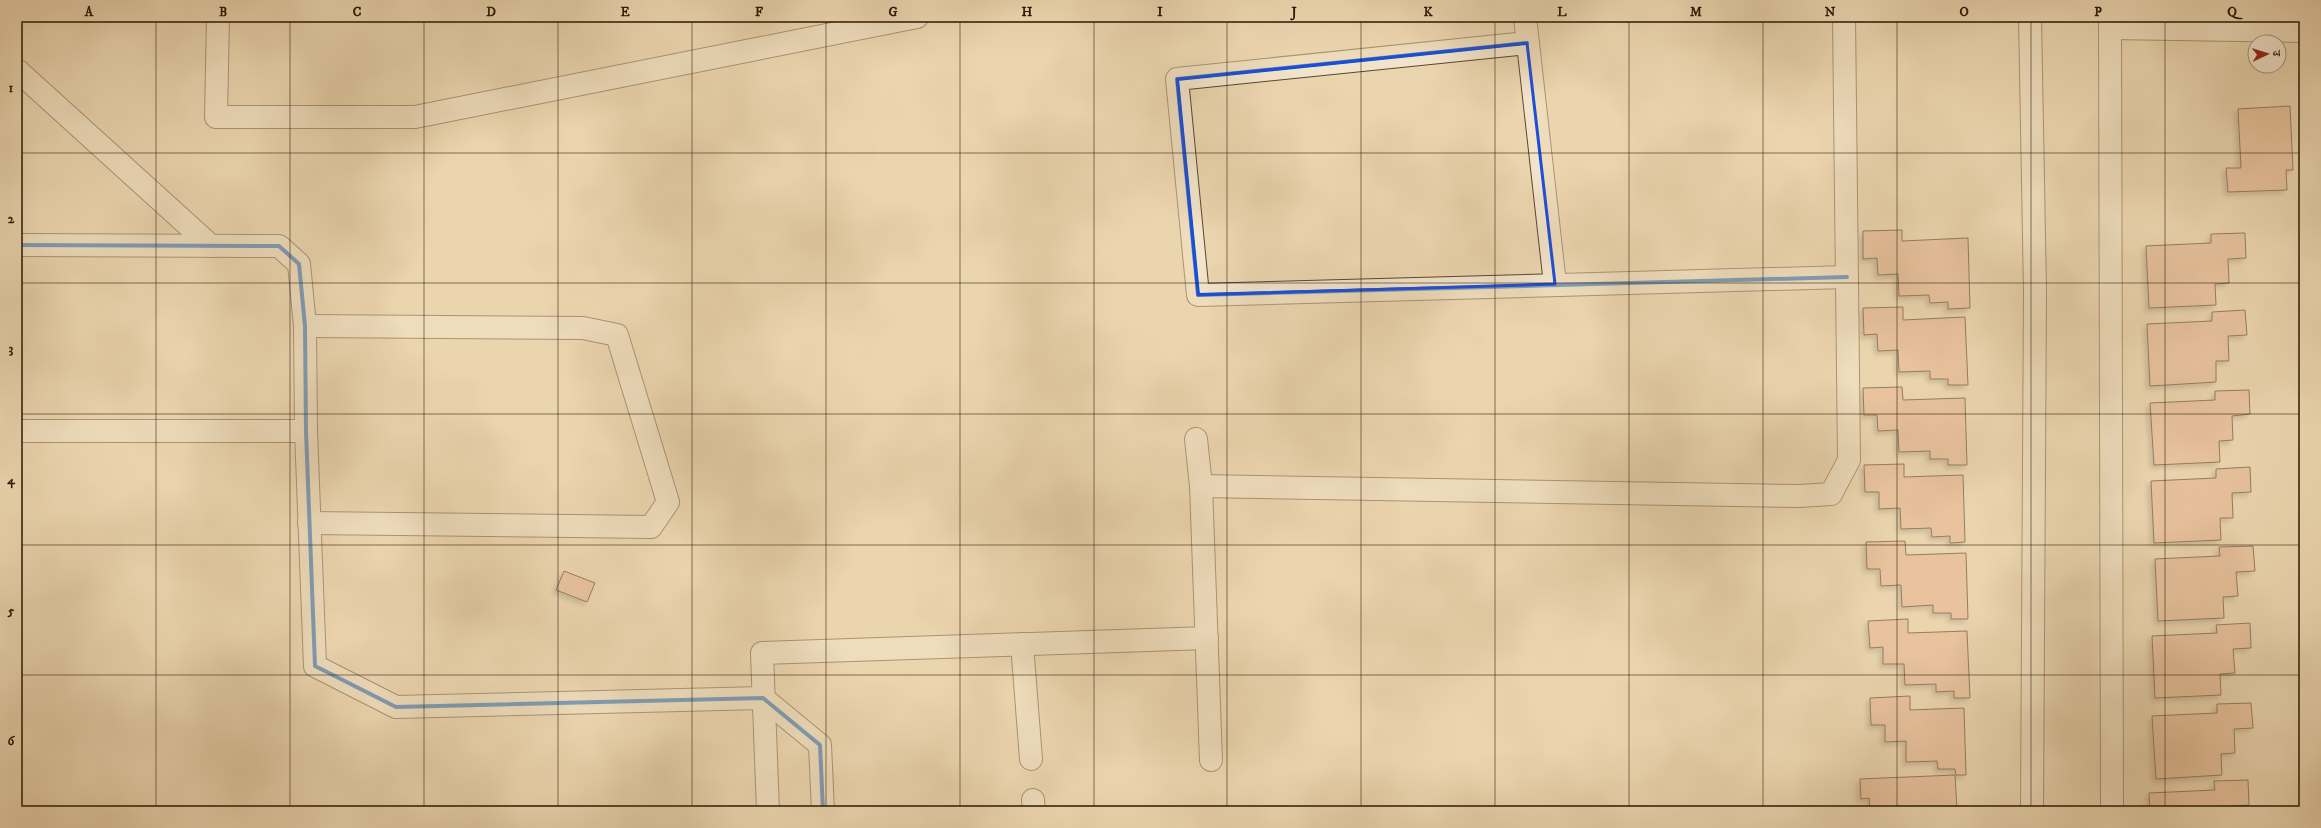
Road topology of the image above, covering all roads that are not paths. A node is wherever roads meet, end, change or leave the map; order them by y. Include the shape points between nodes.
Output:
1 (218, 17) edge
2 (917, 17) edge
3 (1525, 17) edge
4 (1844, 17) edge
5 (2030, 17) edge
6 (860, 23) edge
7 (2110, 23) edge
8 (2304, 31) edge
9 (1527, 43) junction
10 (17, 70) edge
11 (17, 245) edge
12 (211, 246) junction
13 (1847, 277) junction
14 (1555, 284) junction
15 (305, 326) junction
16 (17, 431) edge
17 (306, 431) junction
18 (1196, 438) dead end
19 (1201, 486) junction
20 (309, 523) junction
21 (1207, 638) junction
22 (1022, 644) junction
23 (764, 698) junction
24 (1031, 759) dead end
25 (1211, 760) dead end
26 (768, 811) edge
27 (823, 811) edge
28 (2032, 811) edge
29 (2112, 811) edge

1 - 6 street via 216,117 415,117
2 - 6 street
3 - 9 street
4 - 13 street
5 - 28 street via 2035,291
7 - 8 street
7 - 29 street
9 - 14 street
9 - 14 street via 1177,79 1198,295
10 - 12 street
11 - 12 street
12 - 15 street via 279,246 299,264
13 - 14 street
13 - 19 street via 1849,460 1831,494 1775,496
15 - 17 street
15 - 20 street via 583,328 617,335 668,502 651,527
16 - 17 street
17 - 20 street
18 - 19 street
19 - 21 street
20 - 23 street via 315,666 396,707
21 - 22 street
21 - 25 street
22 - 23 street via 762,653
22 - 24 street
23 - 26 street
23 - 27 street via 820,745

